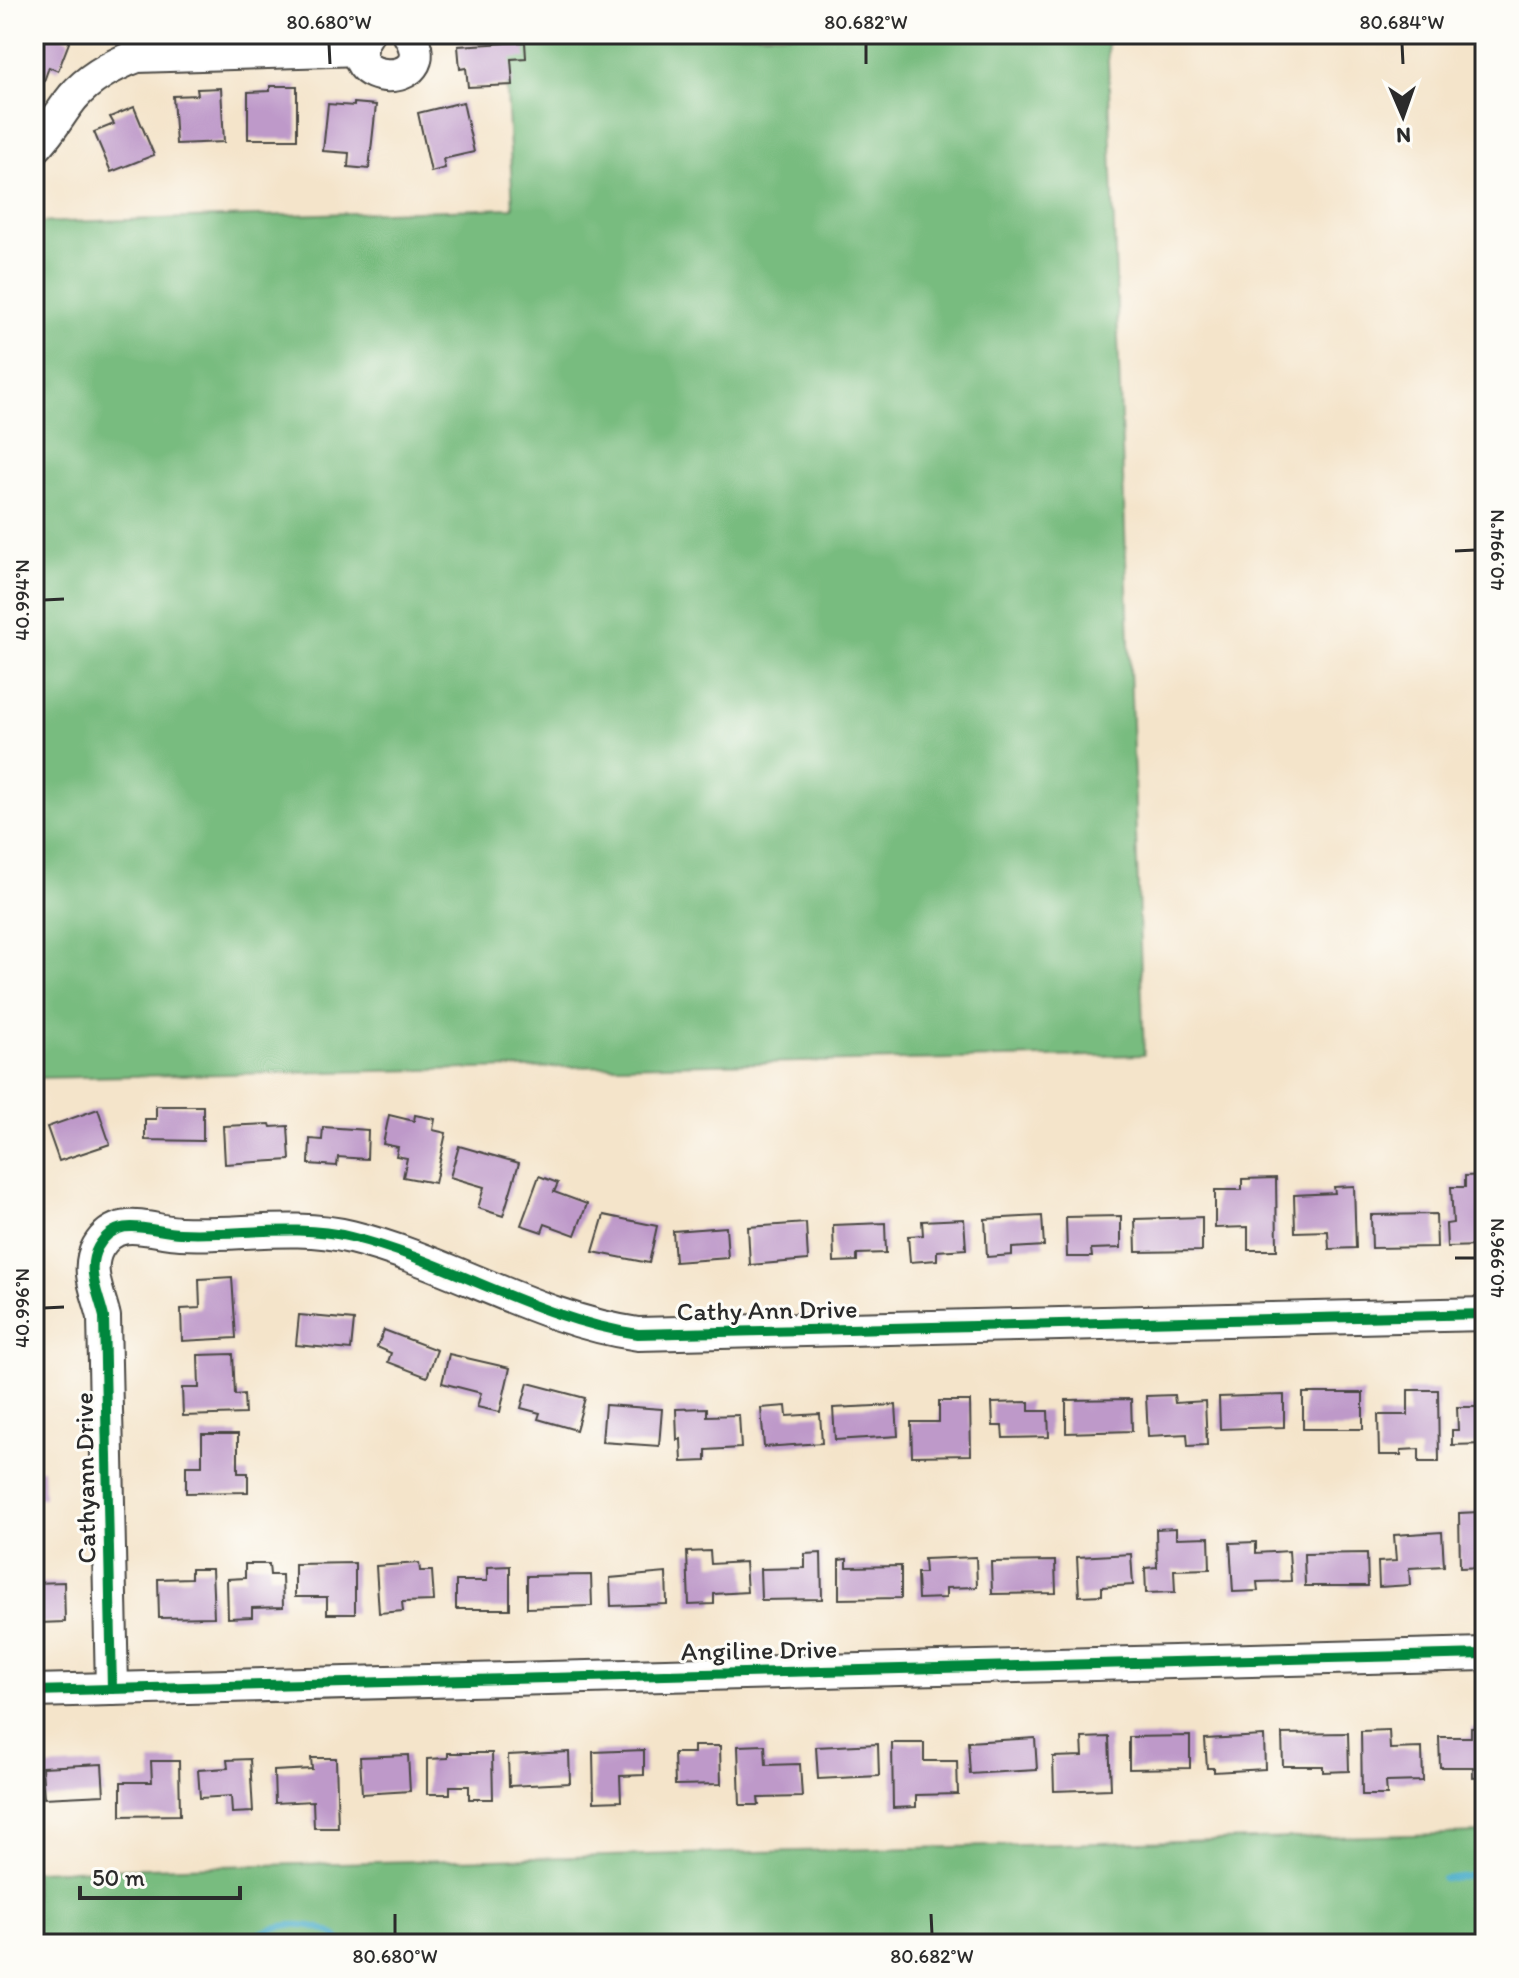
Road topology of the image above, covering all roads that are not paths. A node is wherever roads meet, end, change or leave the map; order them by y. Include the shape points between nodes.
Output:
1 (409, 34) edge
2 (364, 42) edge
3 (34, 148) edge
4 (92, 1268) joint
5 (1485, 1314) edge
6 (1485, 1654) edge
7 (112, 1689) junction
8 (34, 1691) edge

1 - 2 street via 414,58 409,68 389,78 369,70 363,60
2 - 3 street via 137,56 89,81
4 - 5 street, Cathy Ann Drive via 110,1233 133,1225 182,1234 324,1232 391,1249 584,1323 654,1335
4 - 7 street, Cathyann Drive via 104,1317
6 - 7 street, Angiline Drive
7 - 8 street, Angiline Drive

